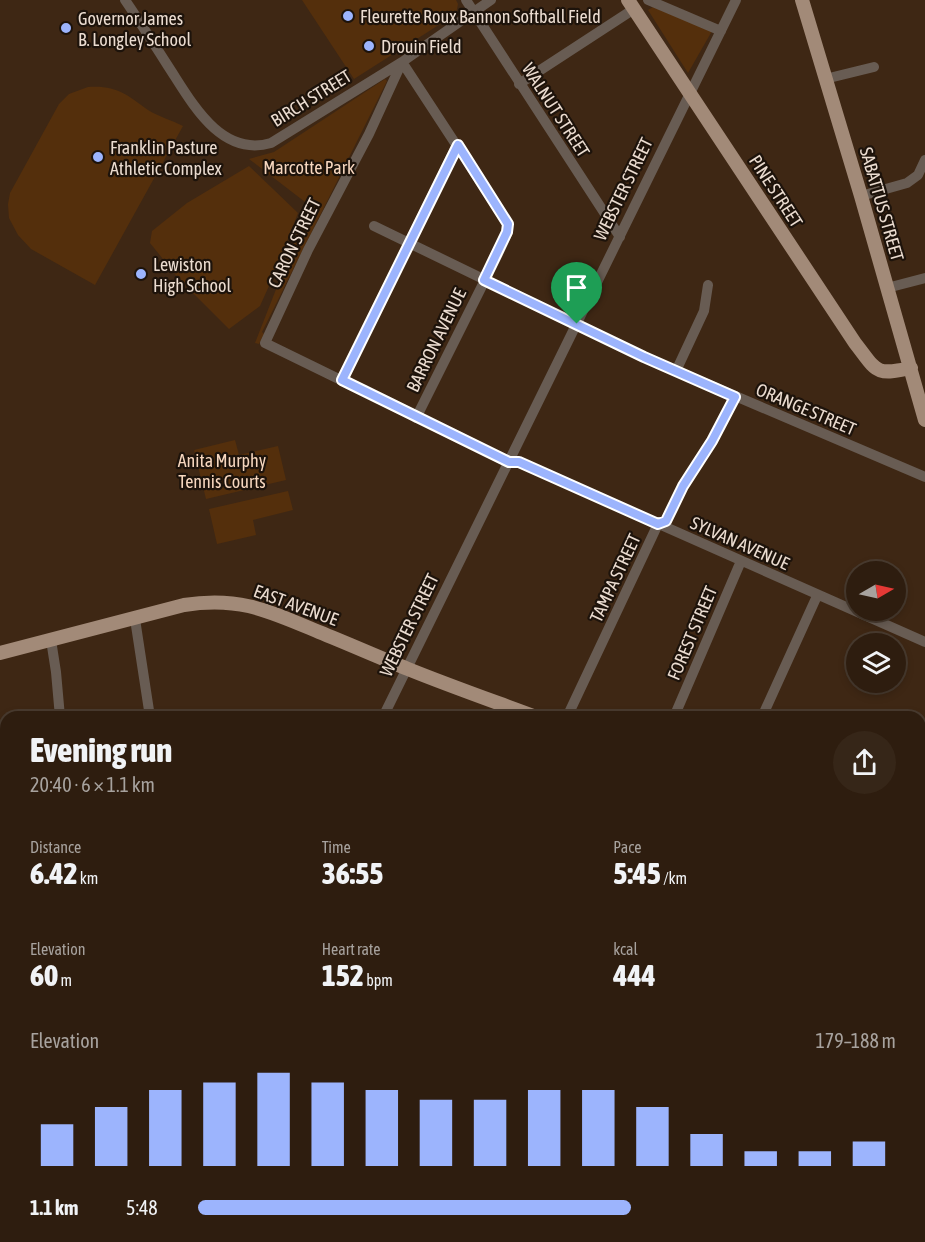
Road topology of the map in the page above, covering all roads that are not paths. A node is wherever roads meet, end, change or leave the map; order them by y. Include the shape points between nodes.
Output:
1 (125, 0) edge
2 (466, 0) edge
3 (491, 0) edge
4 (648, 0) edge
5 (736, 0) edge
6 (802, 0) edge
7 (631, 5) edge
8 (474, 11) junction
9 (721, 31) junction
10 (402, 62) junction
11 (874, 67) dead end
12 (825, 79) junction
13 (519, 84) junction
14 (690, 94) junction
15 (458, 145) junction
16 (925, 160) edge
17 (861, 196) junction
18 (374, 226) dead end
19 (620, 237) junction
20 (409, 243) junction
21 (925, 278) edge
22 (484, 280) junction
23 (708, 285) dead end
24 (887, 288) junction
25 (577, 324) junction
26 (265, 343) joint
27 (911, 368) junction
28 (676, 371) junction
29 (342, 380) junction
30 (735, 397) junction
31 (416, 418) junction
32 (925, 420) edge
33 (509, 462) junction
34 (925, 477) edge
35 (658, 524) junction
36 (741, 561) junction
37 (817, 596) junction
38 (135, 619) junction
39 (51, 640) junction
40 (925, 642) edge
41 (0, 653) edge
42 (407, 669) junction
43 (59, 711) edge
44 (149, 711) edge
45 (386, 711) edge
46 (520, 711) edge
47 (570, 711) edge
48 (677, 711) edge
49 (765, 711) edge

1 - 10 street, BIRCH STREET via 202,117 225,136 245,144 271,143
2 - 8 street, WALNUT STREET
3 - 8 street, BIRCH STREET
4 - 9 street
5 - 9 street, WEBSTER STREET
6 - 12 main road, SABATTUS STREET
7 - 13 street
7 - 14 main road, PINE STREET
8 - 10 street, BIRCH STREET
8 - 13 street, WALNUT STREET
9 - 14 street, WEBSTER STREET
10 - 15 street, BARRON AVENUE
10 - 26 street, CARON STREET
11 - 12 street
12 - 17 main road, SABATTUS STREET
13 - 19 street, WALNUT STREET
14 - 19 street, WEBSTER STREET
14 - 27 main road, PINE STREET via 855,343 880,371
15 - 20 street
15 - 22 street, BARRON AVENUE via 508,224
16 - 17 street via 918,175 907,183
17 - 24 main road, SABATTUS STREET
18 - 20 street, ORANGE STREET
19 - 25 street, WEBSTER STREET
20 - 22 street, ORANGE STREET
20 - 29 street
21 - 24 street
22 - 25 street, ORANGE STREET
22 - 31 street, BARRON AVENUE
23 - 28 street via 704,311
24 - 27 main road, SABATTUS STREET
25 - 28 street, ORANGE STREET
25 - 33 street, WEBSTER STREET
26 - 29 street, SYLVAN AVENUE
27 - 32 main road, SABATTUS STREET
28 - 30 street, ORANGE STREET
29 - 31 street, SYLVAN AVENUE
30 - 34 street, ORANGE STREET
30 - 35 street, TAMPA STREET via 666,521
31 - 33 street, SYLVAN AVENUE
33 - 35 street, SYLVAN AVENUE via 519,462
33 - 42 street, WEBSTER STREET
35 - 36 street, SYLVAN AVENUE
35 - 47 street, TAMPA STREET
36 - 37 street, SYLVAN AVENUE
36 - 48 street, FOREST STREET
37 - 40 street, SYLVAN AVENUE
37 - 49 street
38 - 39 main road, EAST AVENUE
38 - 42 main road, EAST AVENUE via 208,601 235,603 269,611
38 - 44 street
39 - 41 main road, EAST AVENUE
39 - 43 street
42 - 45 street, WEBSTER STREET
42 - 46 main road, EAST AVENUE

